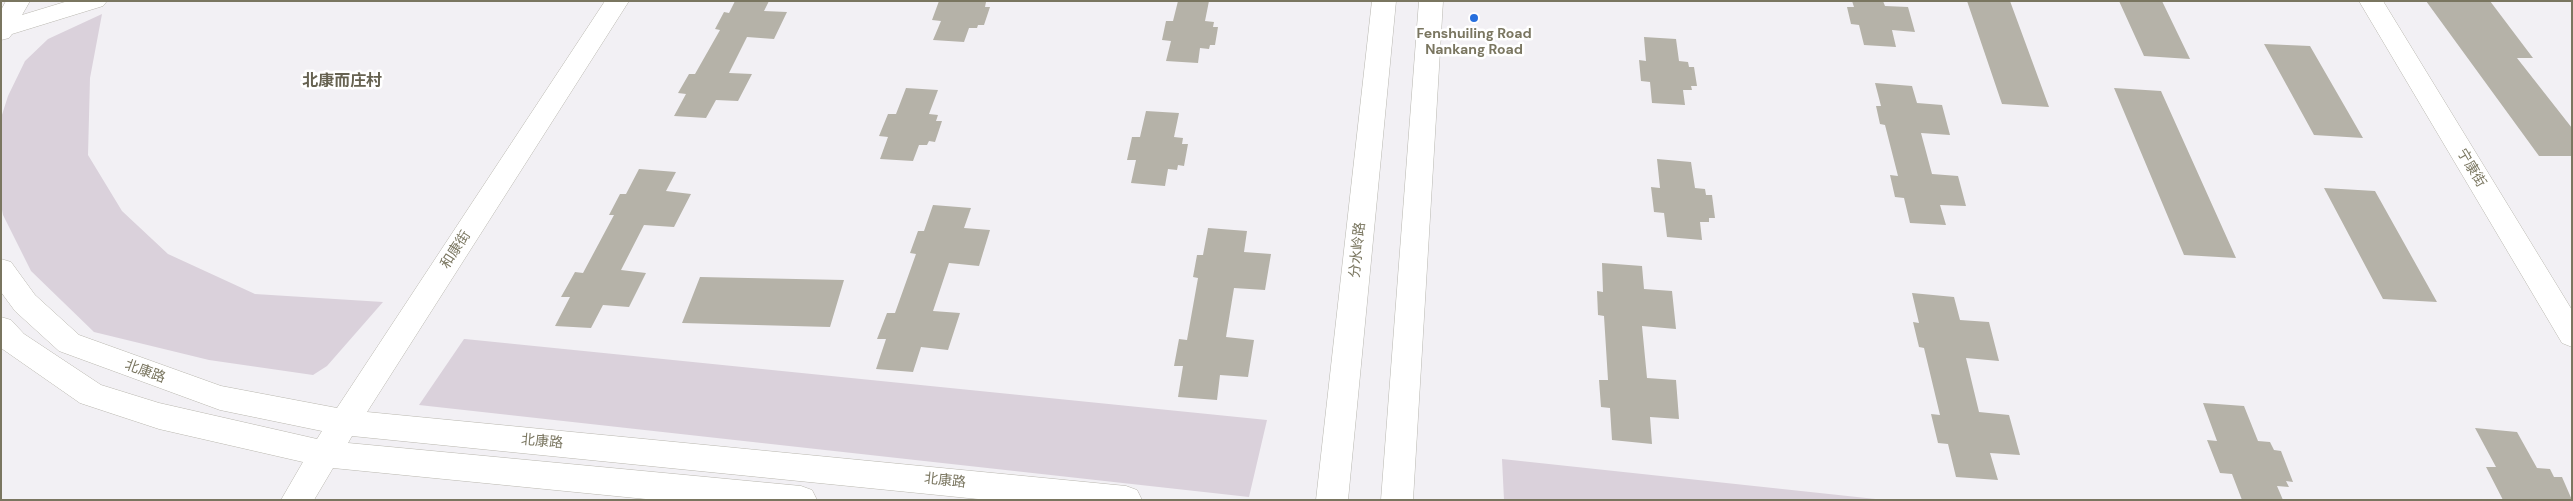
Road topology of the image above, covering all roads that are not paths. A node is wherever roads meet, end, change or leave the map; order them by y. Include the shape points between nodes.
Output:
1 (17, 1) edge
2 (95, 1) edge
3 (617, 1) edge
4 (1384, 1) edge
5 (1431, 1) edge
6 (2371, 1) edge
7 (1, 5) edge
8 (2, 30) edge
9 (1, 270) edge
10 (1, 328) edge
11 (2572, 335) edge
12 (344, 422) junction
13 (324, 454) junction
14 (297, 500) edge
15 (801, 500) edge
16 (1126, 500) edge
17 (1332, 500) edge
18 (1397, 500) edge

1 - 7 main road
1 - 8 main road
2 - 8 main road
3 - 12 main road, 和康街
4 - 17 main road, 分水岭路
5 - 18 main road
6 - 11 main road, 宁康街
9 - 12 main road, 北康路 via 25,303 69,343 220,398
10 - 13 main road via 14,342 90,394 159,416
12 - 13 main road, 和康街
12 - 16 main road, 北康路
13 - 14 main road, 和康街
13 - 15 main road

